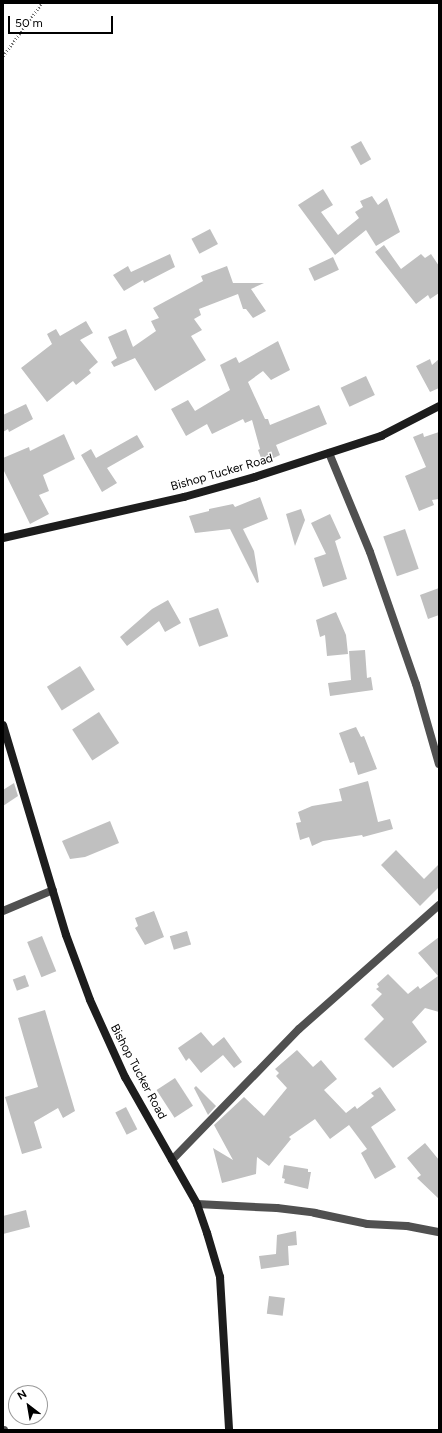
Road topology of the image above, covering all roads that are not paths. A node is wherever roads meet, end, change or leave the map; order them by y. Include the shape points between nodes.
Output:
1 (439, 406) edge
2 (329, 453) junction
3 (3, 538) edge
4 (3, 726) edge
5 (439, 764) edge
6 (52, 890) junction
7 (439, 905) edge
8 (3, 911) edge
9 (172, 1160) junction
10 (197, 1204) junction
11 (439, 1232) edge
12 (229, 1430) edge

1 - 2 main road, Bishop Tucker Road via 381,436
2 - 3 main road, Bishop Tucker Road via 184,497
2 - 5 street via 370,552 411,669
4 - 6 main road, Bishop Tucker Road
6 - 8 street
6 - 9 main road, Bishop Tucker Road via 66,935 109,1046
7 - 9 street via 299,1030
9 - 10 main road, Bishop Tucker Road
10 - 11 street via 277,1208 367,1224 407,1226
10 - 12 main road, Bishop Tucker Road via 220,1277

